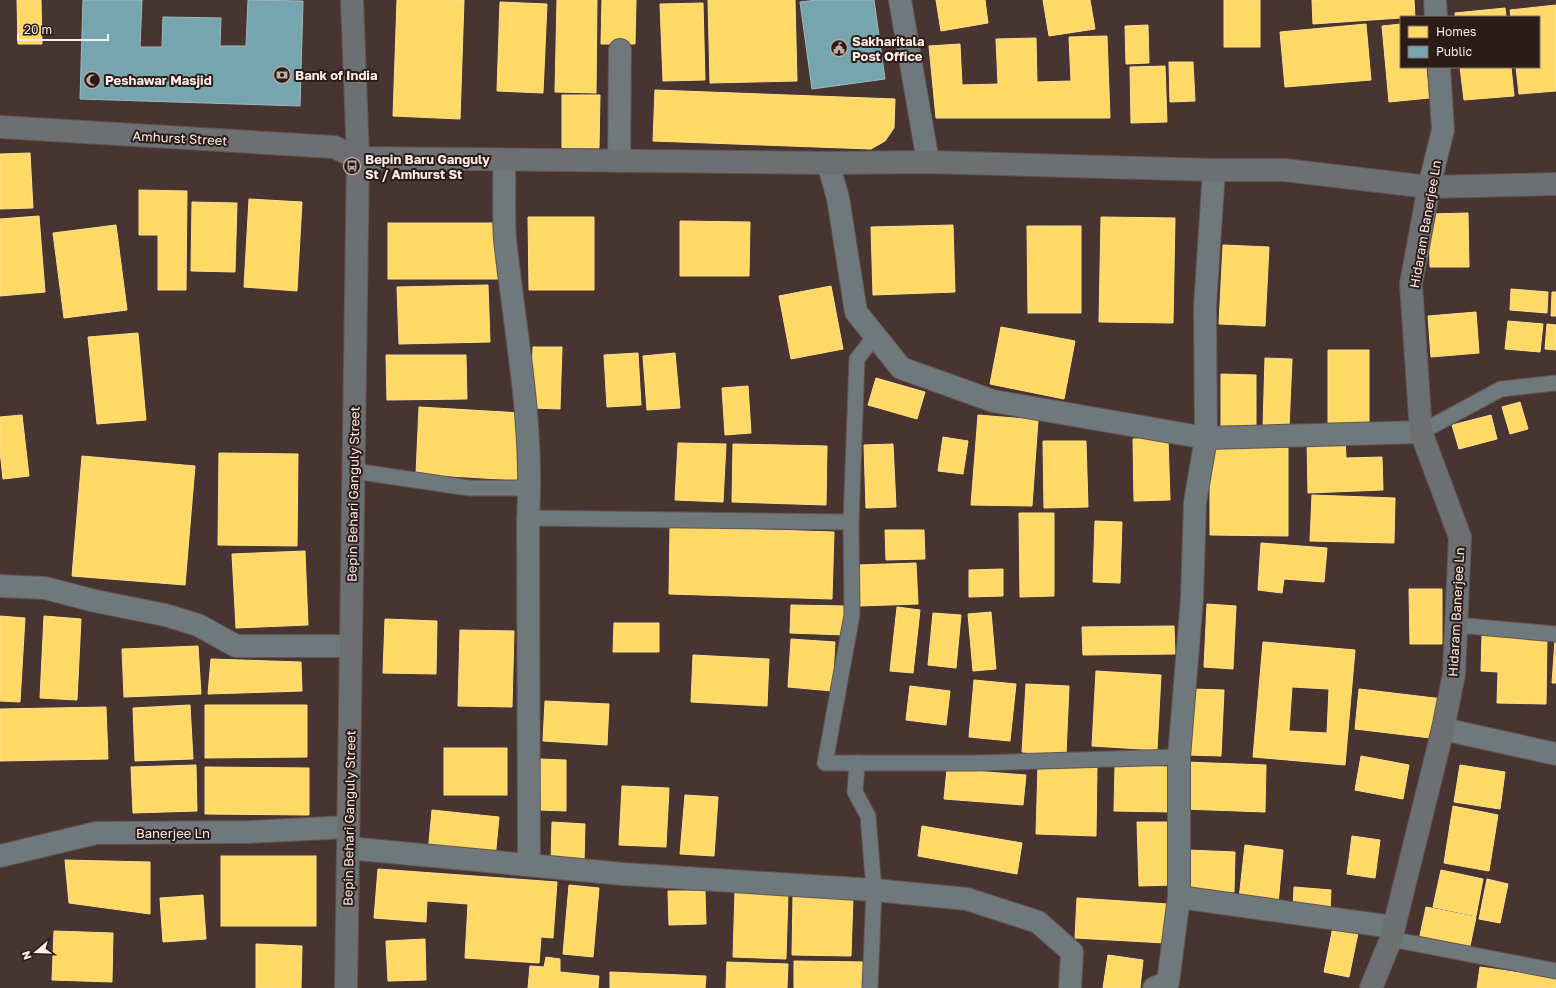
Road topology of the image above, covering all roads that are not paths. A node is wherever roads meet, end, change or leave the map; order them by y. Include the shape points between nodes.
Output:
1 (352, 0) edge
2 (900, 0) edge
3 (1435, 0) edge
4 (1436, 16) edge
5 (620, 50) dead end
6 (1439, 68) edge
7 (0, 127) edge
8 (358, 158) junction
9 (504, 160) junction
10 (619, 161) junction
11 (928, 162) junction
12 (828, 163) junction
13 (1214, 170) junction
14 (1556, 184) edge
15 (1429, 187) junction
16 (875, 336) junction
17 (1556, 383) edge
18 (1421, 432) junction
19 (1206, 438) junction
20 (354, 471) junction
21 (530, 488) junction
22 (528, 518) junction
23 (851, 522) junction
24 (0, 586) edge
25 (1456, 625) junction
26 (1556, 634) edge
27 (351, 646) junction
28 (1443, 729) junction
29 (1556, 754) edge
30 (1180, 757) junction
31 (857, 763) junction
32 (348, 838) junction
33 (0, 856) edge
34 (529, 865) junction
35 (874, 890) junction
36 (1179, 897) junction
37 (1392, 933) junction
38 (1556, 971) edge
39 (346, 988) edge
40 (870, 988) edge
41 (1070, 988) edge
42 (1154, 988) edge
43 (1371, 988) edge

1 - 8 street, Bepin Behari Ganguly Street
2 - 11 street
3 - 4 street
5 - 10 street
6 - 15 street, Hidaram Banerjee Ln via 1443,130
7 - 8 street, Amhurst Street via 334,147
8 - 9 street
8 - 20 street, Bepin Behari Ganguly Street
9 - 10 street
9 - 21 street via 505,237 528,415
10 - 12 street
11 - 12 street
11 - 13 street
12 - 16 street via 838,198 856,312
13 - 15 street via 1284,170
13 - 19 street via 1205,307
14 - 15 street
15 - 18 street, Hidaram Banerjee Ln via 1412,284
16 - 19 street via 901,368 993,401
16 - 23 lane via 857,359
17 - 18 lane via 1501,389
18 - 19 street
18 - 25 street, Hidaram Banerjee Ln via 1460,537
19 - 30 street via 1195,502 1192,598
20 - 21 lane via 469,488
20 - 27 street, Bepin Behari Ganguly Street
21 - 22 street
22 - 23 lane
22 - 34 street
23 - 31 lane via 852,615 825,763
24 - 27 street via 45,588 166,615 198,625 236,646
25 - 26 lane
25 - 28 street, Hidaram Banerjee Ln via 1454,674
27 - 32 street, Bepin Behari Ganguly Street
28 - 29 street
28 - 37 street, Hidaram Banerjee Ln
30 - 31 lane via 975,763
30 - 36 street
31 - 35 lane via 855,792 868,816
32 - 33 street, Banerjee Ln via 248,832 96,833
32 - 34 street, Banerjee Ln
32 - 39 street, Bepin Behari Ganguly Street
34 - 35 street, Banerjee Ln via 623,874
35 - 40 lane
35 - 41 street, Banerjee Ln via 967,899 1038,922 1072,952
36 - 37 street
36 - 42 street via 1168,982
37 - 38 lane
37 - 43 street, Hidaram Banerjee Ln

